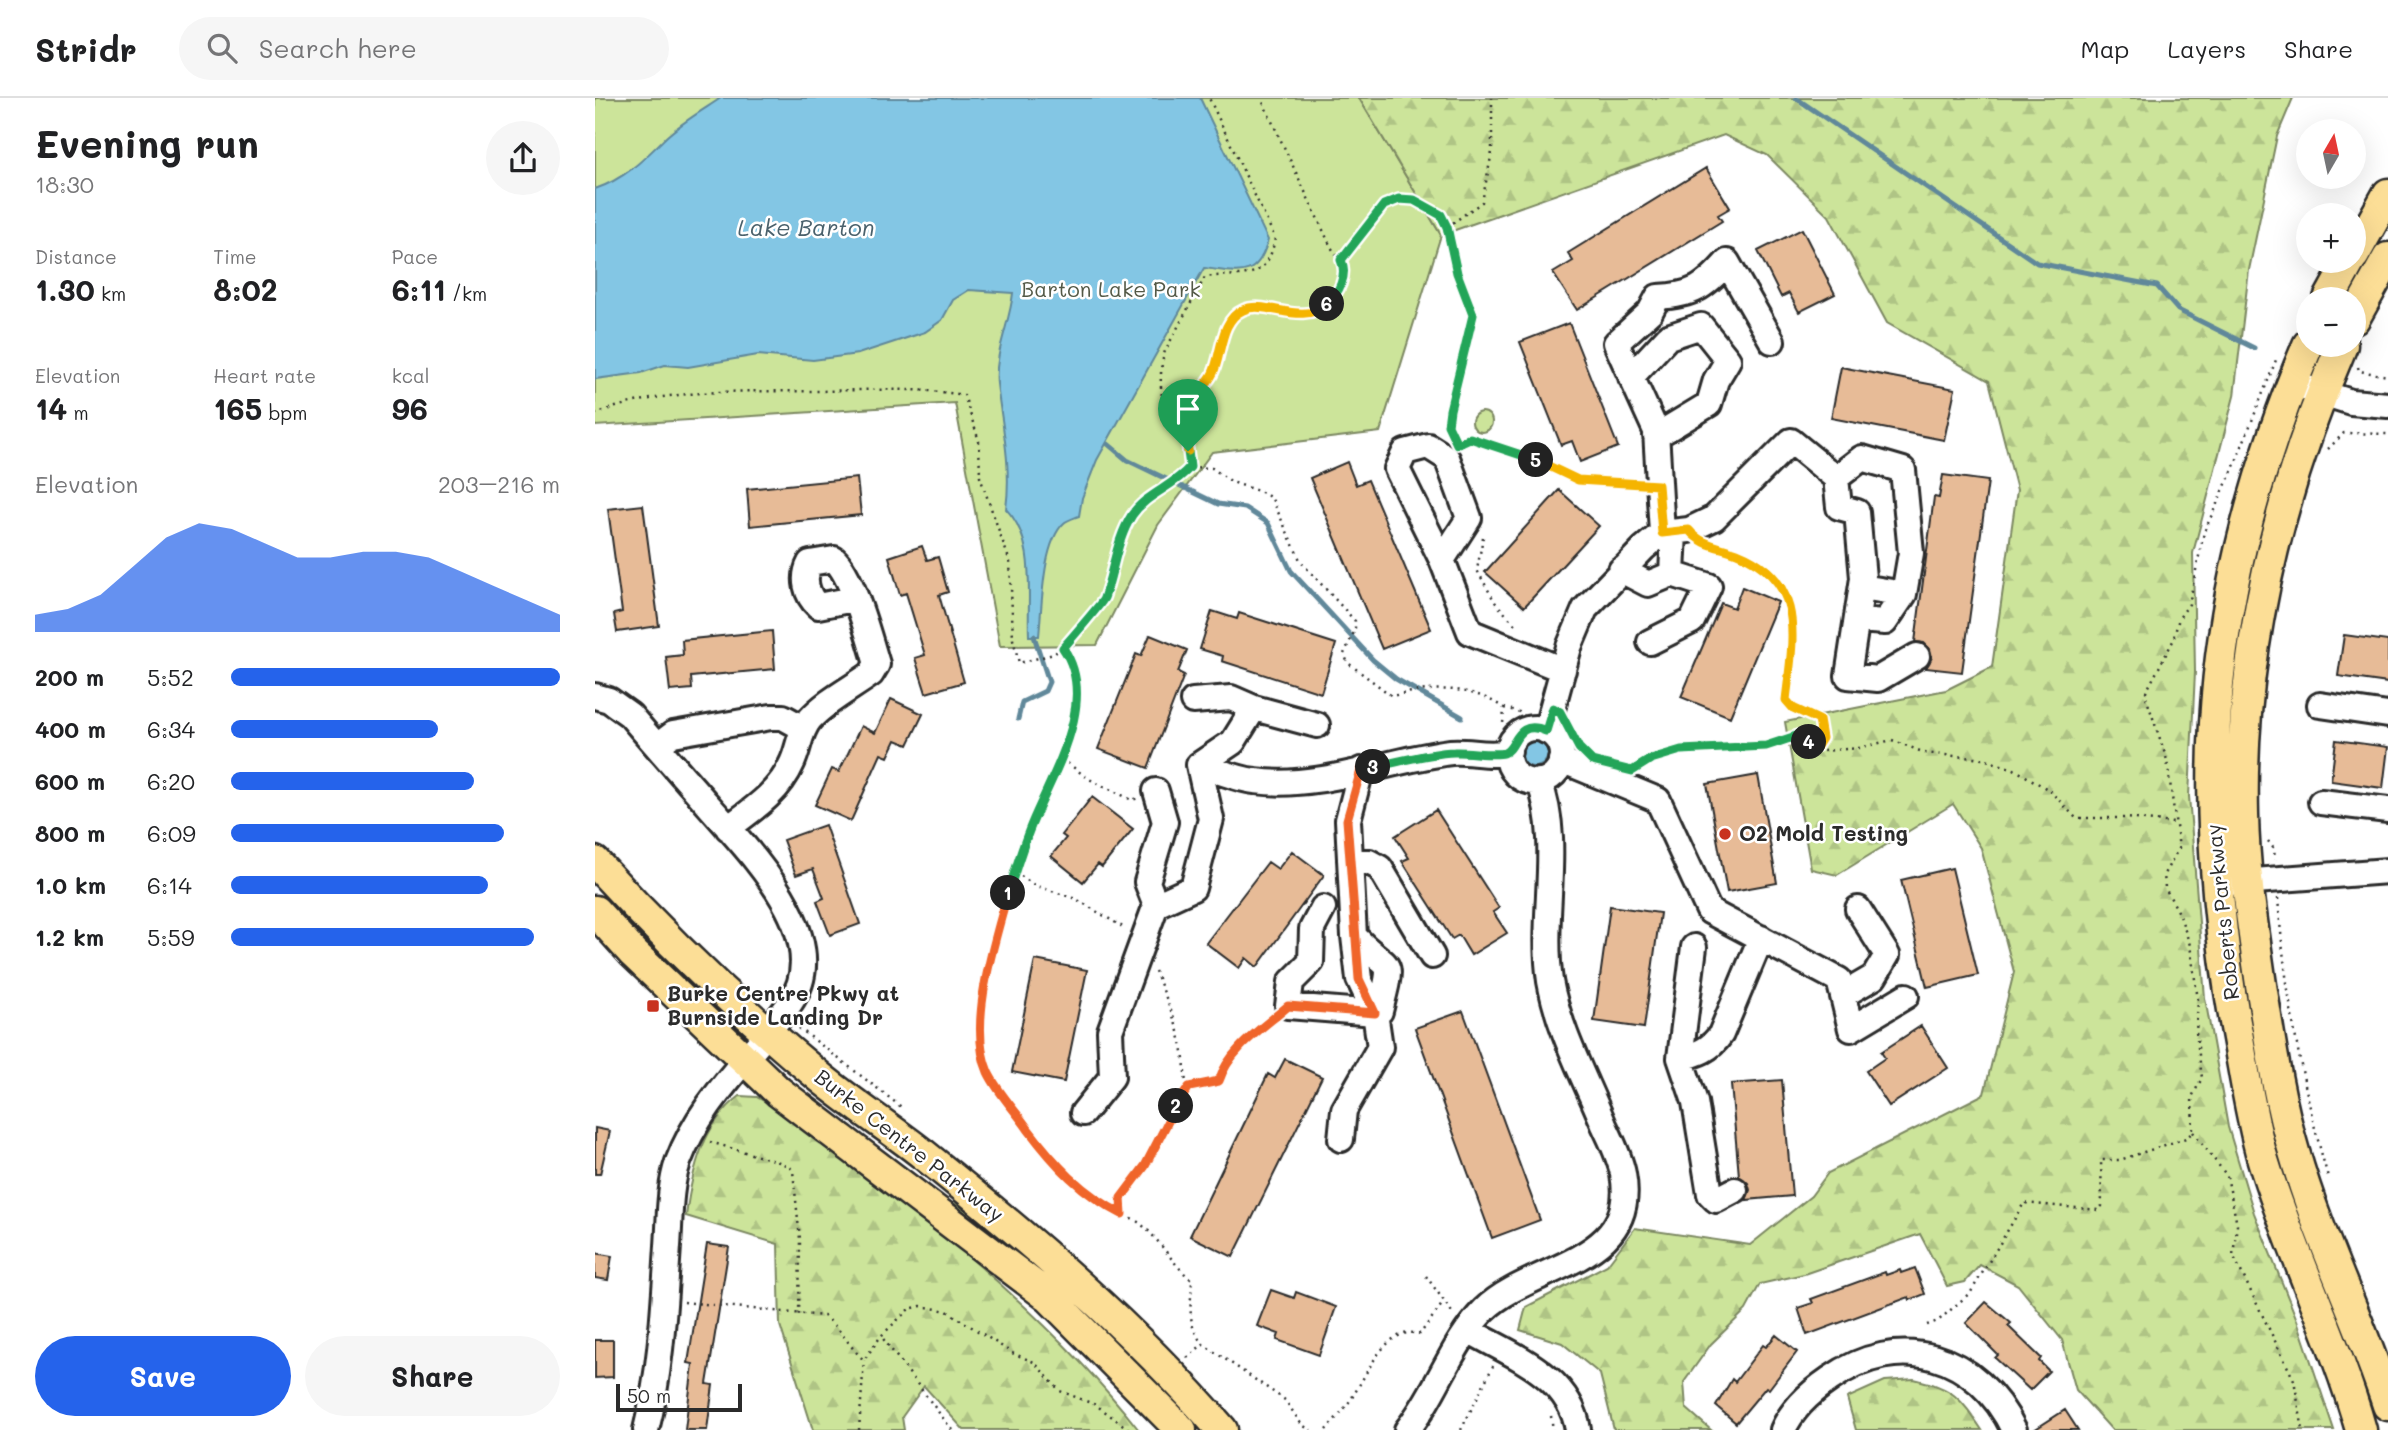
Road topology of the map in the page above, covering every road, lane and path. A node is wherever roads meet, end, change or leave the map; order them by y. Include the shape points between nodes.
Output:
1 (1209, 98) edge
2 (1261, 98) edge
3 (1492, 98) edge
4 (2388, 194) edge
5 (1447, 227) junction
6 (2366, 233) edge
7 (2388, 258) edge
8 (1341, 260) junction
9 (2366, 298) edge
10 (1772, 341) dead end
11 (2303, 357) edge
12 (2345, 357) edge
13 (2352, 357) edge
14 (2388, 376) edge
15 (1631, 377) junction
16 (2292, 382) junction
17 (2322, 394) junction
18 (2388, 405) edge
19 (595, 415) edge
20 (2388, 434) edge
21 (1656, 436) junction
22 (1457, 444) junction
23 (1459, 450) dead end
24 (1188, 451) junction
25 (2326, 451) dead end
26 (1190, 467) junction
27 (1836, 478) junction
28 (1658, 485) junction
29 (1483, 530) dead end
30 (1675, 531) junction
31 (1442, 560) dead end
32 (1621, 570) junction
33 (1672, 574) junction
34 (1862, 587) junction
35 (1904, 594) junction
36 (854, 598) dead end
37 (1857, 620) junction
38 (1526, 634) dead end
39 (1650, 642) dead end
40 (1063, 648) junction
41 (1917, 656) dead end
42 (1563, 670) junction
43 (595, 696) edge
44 (1193, 701) dead end
45 (2320, 705) dead end
46 (1254, 708) junction
47 (1504, 708) junction
48 (2388, 715) edge
49 (1317, 725) dead end
50 (803, 729) junction
51 (1531, 731) junction
52 (657, 746) junction
53 (1817, 746) junction
54 (1570, 754) junction
55 (1062, 759) junction
56 (1199, 765) junction
57 (1361, 770) junction
58 (1632, 771) dead end
59 (1539, 781) junction
60 (1156, 791) joint
61 (2321, 802) dead end
62 (2388, 810) edge
63 (2176, 824) dead end
64 (727, 828) junction
65 (2265, 836) dead end
66 (2274, 849) dead end
67 (1350, 860) junction
68 (595, 862) edge
69 (2388, 871) edge
70 (1015, 872) junction
71 (2247, 881) junction
72 (2215, 885) junction
73 (1156, 905) junction
74 (1323, 908) dead end
75 (1858, 909) dead end
76 (595, 912) edge
77 (2279, 914) dead end
78 (1761, 938) junction
79 (1142, 943) junction
80 (1694, 947) dead end
81 (1432, 956) dead end
82 (1843, 995) junction
83 (1906, 996) dead end
84 (1288, 1006) junction
85 (1375, 1013) junction
86 (767, 1033) junction
87 (744, 1058) junction
88 (1680, 1058) junction
89 (1189, 1087) junction
90 (1083, 1113) dead end
91 (2193, 1132) dead end
92 (704, 1139) dead end
93 (1341, 1139) dead end
94 (2161, 1147) dead end
95 (2331, 1186) dead end
96 (1735, 1190) dead end
97 (1122, 1214) junction
98 (1426, 1276) dead end
99 (677, 1303) dead end
100 (799, 1315) junction
101 (1927, 1325) dead end
102 (1468, 1330) junction
103 (881, 1336) junction
104 (1202, 1346) junction
105 (1189, 1357) dead end
106 (865, 1360) junction
107 (1494, 1363) dead end
108 (2388, 1405) edge
109 (646, 1430) edge
110 (859, 1430) edge
111 (952, 1430) edge
112 (1130, 1430) edge
113 (1181, 1430) edge
114 (1222, 1430) edge
115 (1311, 1430) edge
116 (1326, 1430) edge
117 (1407, 1430) edge
118 (1461, 1430) edge
119 (1578, 1430) edge
120 (1783, 1430) edge
121 (2014, 1430) edge
122 (2303, 1430) edge
123 (2361, 1430) edge

1 - 24 path via 1275,238 1273,254 1259,271 1238,278 1205,277 1165,351 1161,389 1175,439
2 - 8 path
3 - 5 path via 1492,152 1482,202
4 - 6 main road
5 - 8 path via 1441,215 1427,206 1399,199 1384,205
5 - 22 path via 1473,315 1448,425
7 - 9 main road
8 - 24 path via 1340,286 1321,309 1290,313 1251,309 1234,317 1213,374 1191,398 1186,416
10 - 15 street via 1727,262 1706,285 1681,295 1658,297 1650,312 1616,343
11 - 16 main road, Roberts Parkway
12 - 17 main road, Roberts Parkway
13 - 14 path via 2359,372
15 - 21 street
15 - 21 street via 1668,337 1701,326 1728,360 1709,404
16 - 17 street
16 - 72 main road, Roberts Parkway via 2239,548 2218,668 2212,759
17 - 18 street
17 - 71 main road, Roberts Parkway via 2278,522 2249,671 2243,814
19 - 40 path via 698,394 893,389 964,395 979,441 981,477 1010,562 1013,639 1019,663
20 - 25 path via 2344,433
21 - 28 street
22 - 23 path
22 - 28 path via 1470,438 1533,458 1578,480
24 - 26 path
26 - 40 path via 1132,515 1103,601
26 - 47 path via 1212,468 1272,499 1301,562 1355,621 1344,654 1348,663 1392,696 1442,687 1492,699
27 - 30 street via 1791,442 1714,518
27 - 34 street via 1839,507 1857,513
27 - 35 street via 1861,458 1903,470 1911,553
28 - 30 street
29 - 38 path via 1477,569 1495,603
30 - 32 street
30 - 33 street
30 - 53 path via 1747,557 1779,582 1791,606 1793,640 1786,700 1819,720 1822,738
31 - 42 street via 1470,632
32 - 33 street via 1648,584
32 - 42 street via 1585,609
33 - 39 street via 1709,586 1692,621
34 - 35 street
34 - 37 street
35 - 37 street via 1885,622
36 - 50 street via 877,664 871,674 812,717
37 - 41 street via 1848,676 1878,679
40 - 55 path via 1075,664 1075,681 1070,734
42 - 51 street
43 - 52 street via 622,708
44 - 46 street via 1231,698
45 - 48 street
46 - 49 street
46 - 56 street via 1233,742
47 - 51 path via 1519,712
47 - 51 path via 1503,724
50 - 52 street via 783,717 771,718 673,734
50 - 64 street via 780,784
51 - 54 street via 1560,744
51 - 54 path via 1560,712
51 - 57 street via 1501,754 1452,752
51 - 59 street via 1509,759 1516,774
52 - 64 street
53 - 58 path via 1799,735 1766,746 1681,750 1651,759
53 - 63 path via 1823,751 1892,740 1925,753 1983,759 2014,769 2049,790 2076,818
54 - 59 street via 1553,774
54 - 78 street via 1658,800 1709,911
55 - 60 path via 1089,779 1132,800
55 - 70 path
56 - 57 street via 1254,781 1281,782
56 - 73 street via 1211,819 1193,888
57 - 67 street via 1347,820
59 - 102 street via 1546,799 1551,981 1564,1029 1621,1165 1624,1194 1615,1226 1591,1253 1503,1295
60 - 73 street via 1165,822 1147,883
61 - 62 street
64 - 86 street via 776,887 798,930 802,965 793,999
65 - 66 path
67 - 81 street via 1380,868
67 - 85 street via 1359,979
68 - 86 main road, Burke Centre Parkway
69 - 71 street
70 - 79 path via 1034,885 1076,899
70 - 97 path via 988,966 982,1049 987,1070 1068,1177 1093,1200
71 - 72 street
71 - 108 main road, Roberts Parkway via 2277,1078 2294,1151
72 - 123 main road, Roberts Parkway via 2262,1157 2349,1386
73 - 79 street
74 - 84 street via 1312,929 1311,962 1291,982
75 - 82 street via 1887,955 1874,977
76 - 87 main road, Burke Centre Parkway
77 - 95 path via 2301,1067
78 - 82 street via 1839,980
78 - 88 street via 1714,1045
79 - 89 path via 1176,1029
79 - 90 street via 1110,1031 1112,1077
80 - 88 street
82 - 83 street via 1851,1029
84 - 85 street
84 - 89 path via 1239,1048 1224,1065 1219,1081
85 - 93 street via 1380,1047 1344,1110
86 - 87 street
86 - 114 main road, Burke Centre Parkway via 921,1153 1099,1303 1170,1369
87 - 109 street via 698,1118 677,1166
87 - 113 main road, Burke Centre Parkway via 779,1092 1049,1297
88 - 96 street via 1695,1102 1710,1194 1716,1200
89 - 97 path via 1145,1166 1121,1198
91 - 122 path via 2227,1176 2237,1225 2233,1255 2294,1380
92 - 100 path via 793,1171 800,1239
94 - 101 path via 2120,1160 2101,1160 2102,1206 2098,1210 2024,1203 1971,1292
97 - 104 path via 1141,1225 1176,1268 1192,1280 1190,1321
98 - 116 path via 1442,1301 1420,1334 1405,1332 1391,1339
99 - 100 path
100 - 106 path via 824,1316
102 - 117 street
102 - 119 street via 1553,1380 1568,1396
103 - 106 path
103 - 111 path
103 - 112 path via 909,1309 921,1306 947,1311 1034,1362 1059,1391 1096,1405
104 - 105 path
104 - 115 path via 1285,1400 1302,1425
106 - 110 path
107 - 118 path
120 - 121 street via 1789,1417 1819,1387 1850,1365 1884,1354 1922,1354 1957,1364 1986,1388

